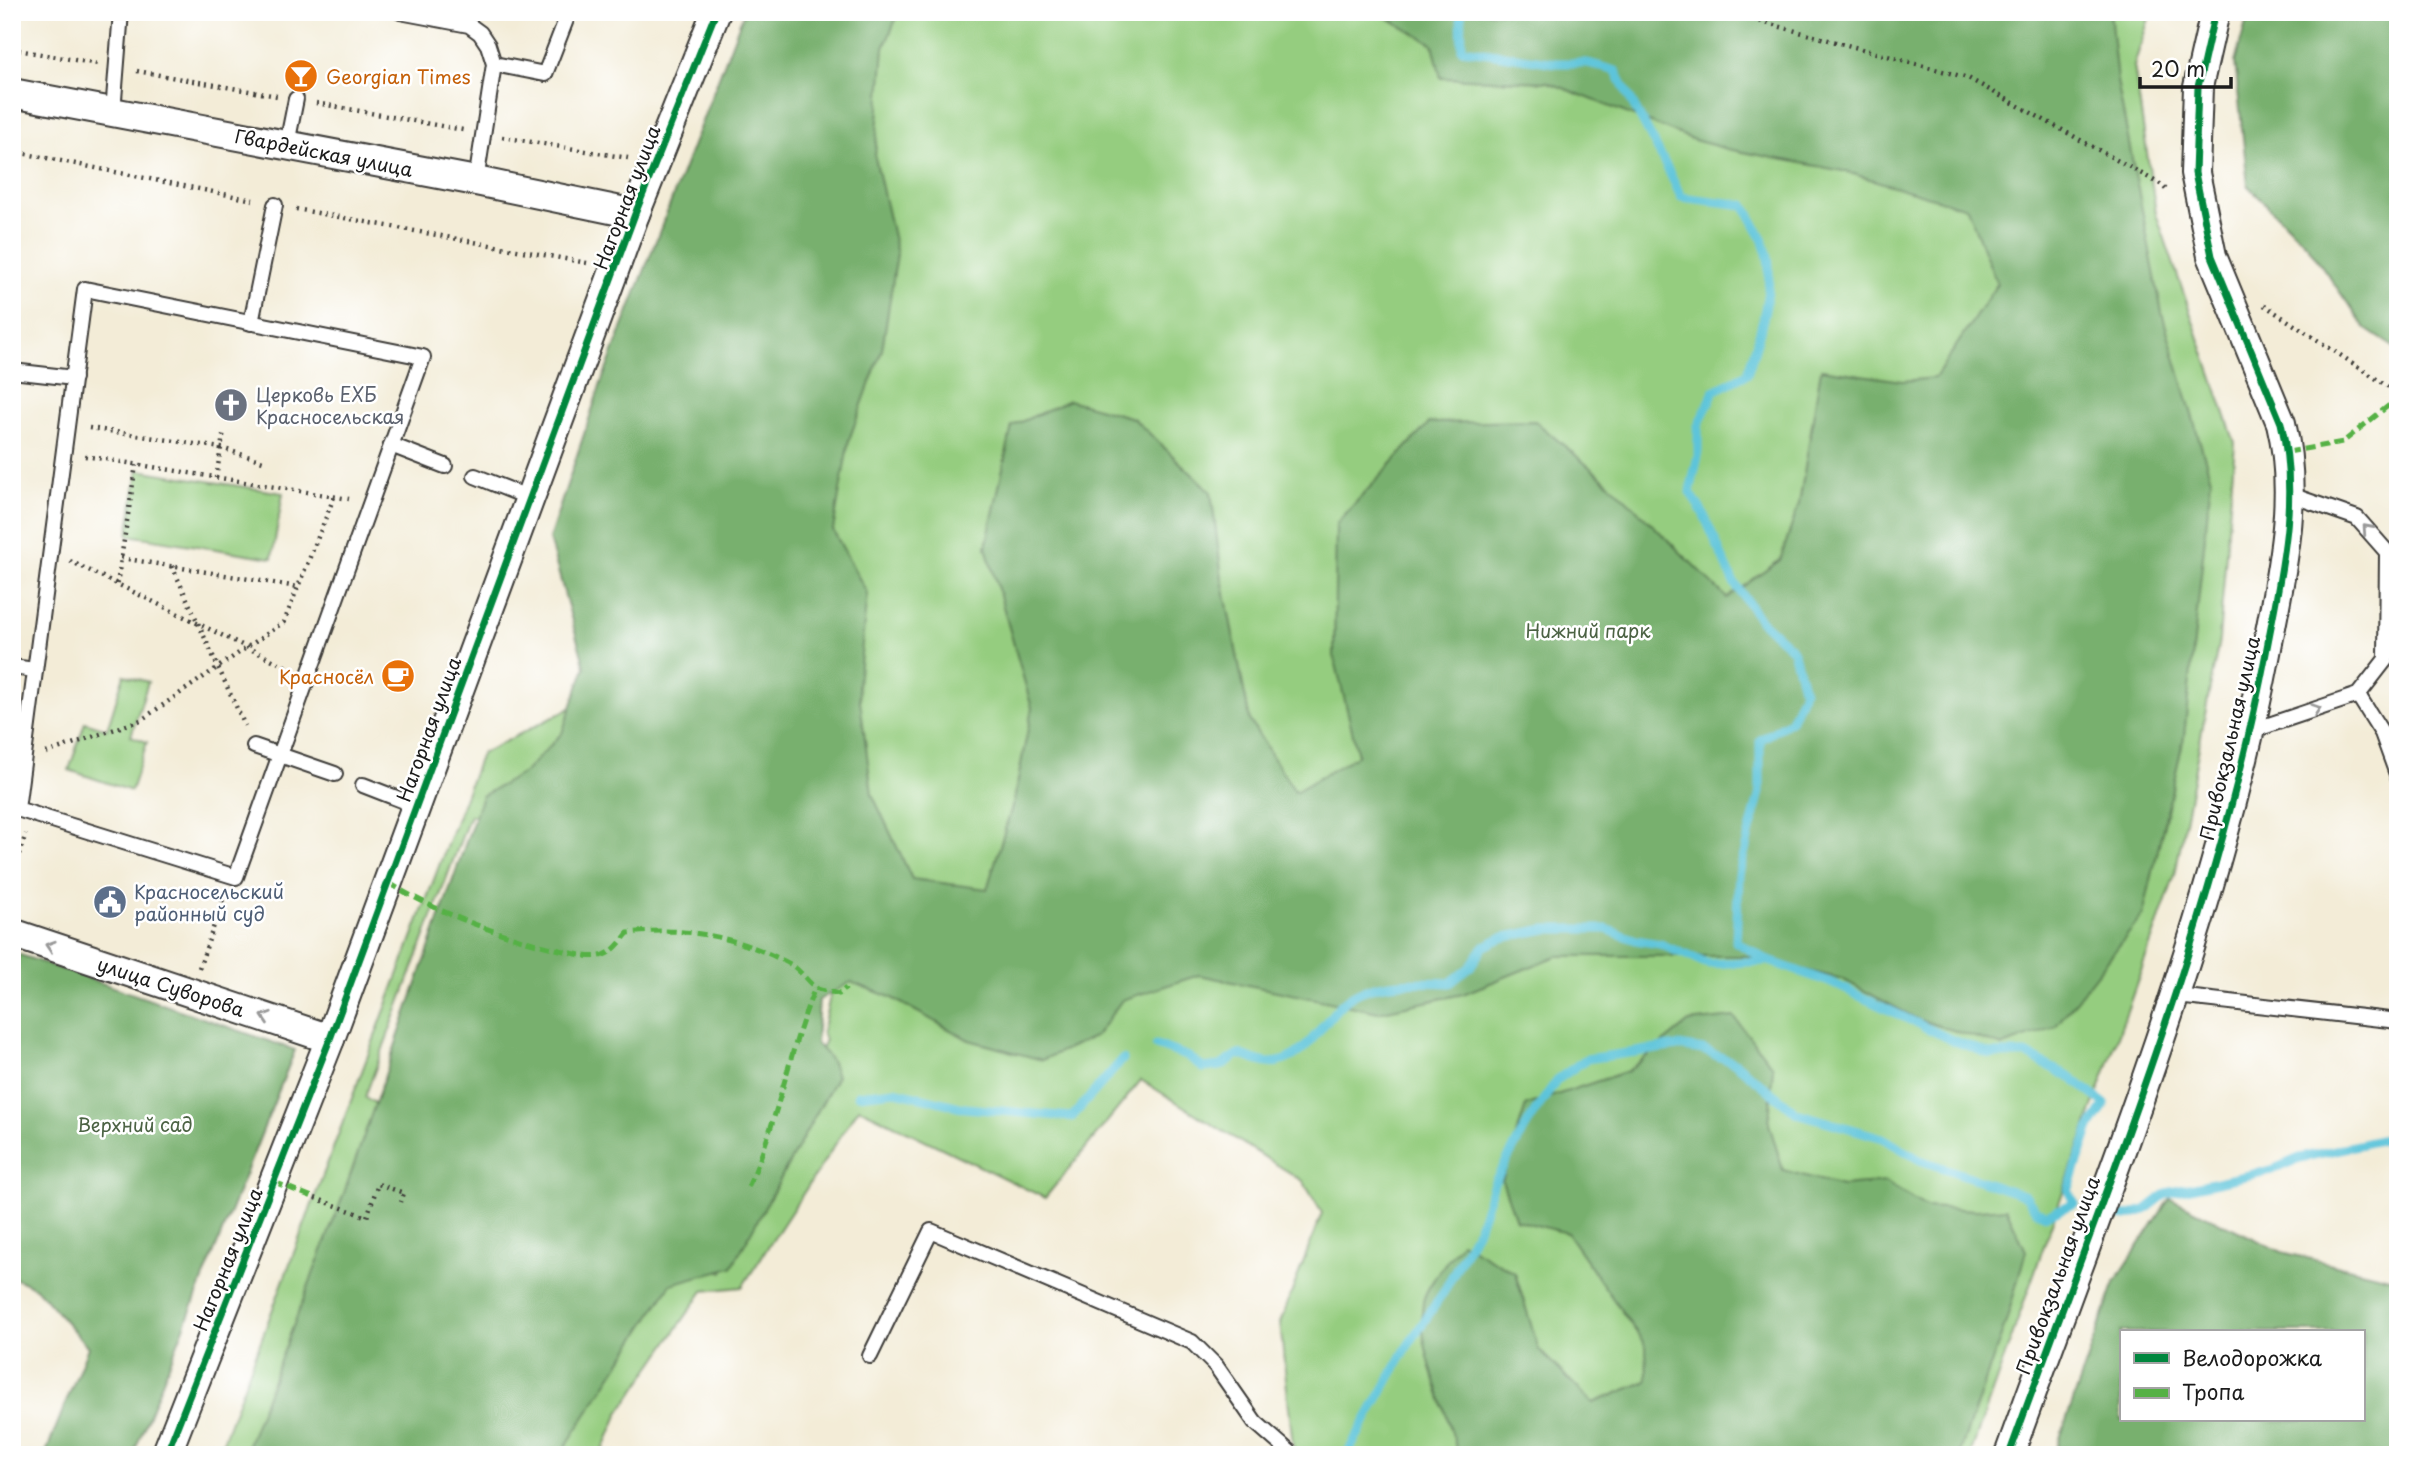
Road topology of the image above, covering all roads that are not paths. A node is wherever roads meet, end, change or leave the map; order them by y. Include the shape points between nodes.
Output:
1 (121, 12) edge
2 (400, 12) edge
3 (569, 12) edge
4 (716, 12) edge
5 (2215, 12) edge
6 (494, 64) junction
7 (12, 93) edge
8 (296, 99) road end
9 (113, 112) junction
10 (287, 144) junction
11 (475, 181) junction
12 (275, 205) dead end
13 (635, 214) junction
14 (251, 323) junction
15 (12, 371) edge
16 (74, 379) junction
17 (391, 445) junction
18 (446, 466) dead end
19 (475, 476) dead end
20 (2291, 495) junction
21 (530, 498) junction
22 (12, 667) edge
23 (35, 670) junction
24 (2358, 695) junction
25 (2251, 731) junction
26 (254, 746) road end
27 (281, 753) junction
28 (2398, 773) edge
29 (335, 774) dead end
30 (363, 785) dead end
31 (417, 806) junction
32 (12, 933) edge
33 (2176, 996) junction
34 (2398, 1021) edge
35 (330, 1040) junction
36 (870, 1356) dead end
37 (166, 1455) edge
38 (1293, 1455) edge
39 (2009, 1455) edge

1 - 9 lane
2 - 6 lane via 469,25 488,45
3 - 6 lane via 545,74
4 - 13 street, Нагорная улица
5 - 20 street, Привокзальная улица via 2199,87 2195,173 2212,256 2281,423
6 - 11 lane
7 - 9 street, Гвардейская улица
8 - 10 lane
9 - 10 street, Гвардейская улица
10 - 11 street, Гвардейская улица
11 - 13 street, Гвардейская улица
12 - 14 lane
13 - 21 street, Нагорная улица
14 - 16 lane via 85,289
14 - 17 lane via 423,357
15 - 16 lane
16 - 23 lane
17 - 18 lane
17 - 27 lane
19 - 21 lane
24 -> 20 lane via 2386,659 2387,552 2357,518
20 - 25 street, Привокзальная улица
21 - 31 street, Нагорная улица
22 - 23 lane
23 - 27 lane via 17,809 236,877
25 -> 24 lane
24 - 28 lane via 2382,733
25 - 33 street, Привокзальная улица via 2204,911
26 - 27 lane
27 - 29 lane
30 - 31 lane
31 - 35 street, Нагорная улица
35 -> 32 street, улица Суворова
33 - 34 lane
33 - 39 street, Привокзальная улица
35 - 37 street, Нагорная улица
36 - 38 lane via 931,1231 1192,1342 1216,1366 1255,1422

